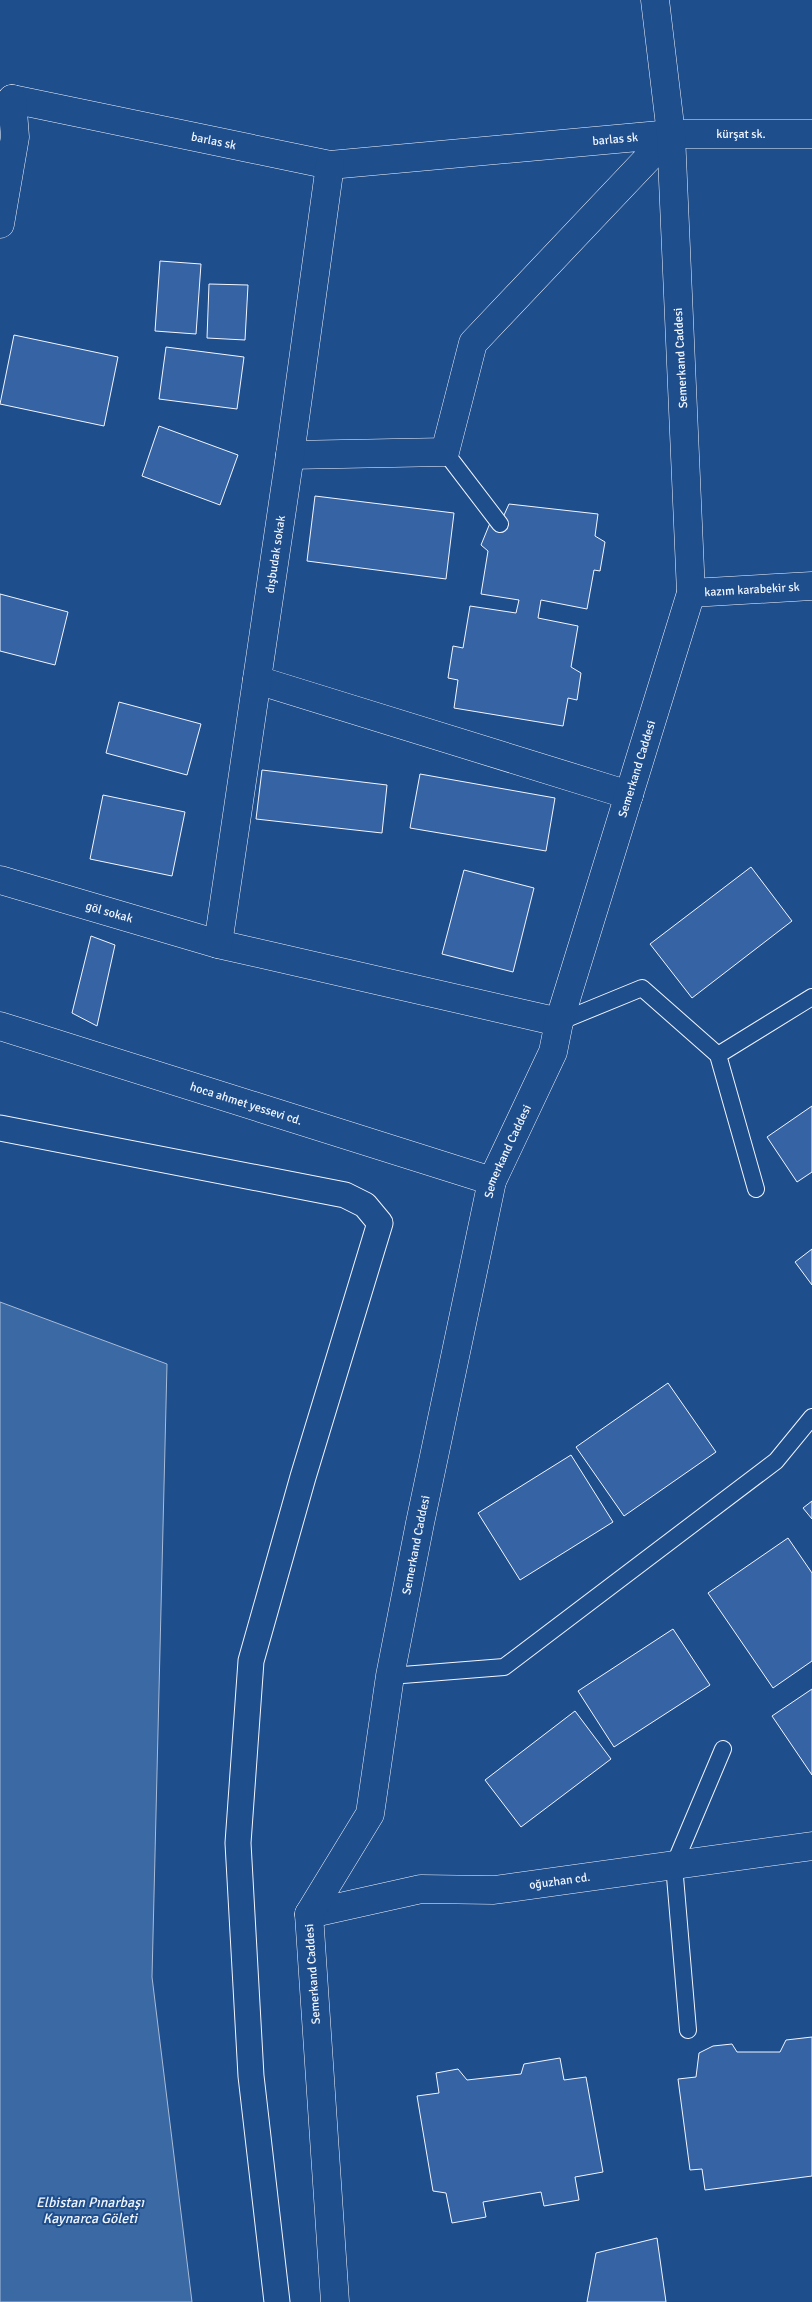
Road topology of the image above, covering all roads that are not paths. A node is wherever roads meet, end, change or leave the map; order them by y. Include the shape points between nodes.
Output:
1 (655, 0) edge
2 (4, 97) edge
3 (670, 134) junction
4 (812, 134) edge
5 (330, 165) junction
6 (0, 224) edge
7 (445, 452) junction
8 (290, 455) junction
9 (500, 524) dead end
10 (812, 586) edge
11 (691, 593) junction
12 (257, 680) junction
13 (629, 795) junction
14 (0, 880) edge
15 (218, 944) junction
16 (812, 997) edge
17 (559, 1022) junction
18 (0, 1026) edge
19 (718, 1055) junction
20 (0, 1128) edge
21 (492, 1181) junction
22 (756, 1189) dead end
23 (812, 1417) edge
24 (390, 1676) junction
25 (723, 1749) dead end
26 (812, 1846) edge
27 (674, 1865) junction
28 (309, 1914) junction
29 (688, 2030) dead end
30 (278, 2302) edge
31 (335, 2302) edge

1 - 3 street, Semerkand Caddesi
2 - 5 street, barlas sk
2 - 6 street via 15,136
3 - 4 street, kürşat sk.
3 - 5 street, barlas sk
3 - 7 street, barlas sk via 473,342
3 - 11 street, Semerkand Caddesi
5 - 8 street, dışbudak sokak
7 - 8 street
7 - 9 lane
8 - 12 street, dışbudak sokak
10 - 11 street, kazım karabekir sk
11 - 13 street, Semerkand Caddesi
12 - 13 street
12 - 15 street, dışbudak sokak
13 - 17 street, Semerkand Caddesi
14 - 15 street, göl sokak
15 - 17 street, göl sokak
16 - 19 lane
17 - 19 lane via 642,988
17 - 21 street, Semerkand Caddesi via 552,1052
18 - 21 street, hoca ahmet yessevi cd.
19 - 22 lane
20 - 30 street via 345,1195 365,1204 380,1223 251,1661 238,1843 251,2076
21 - 24 street, Semerkand Caddesi
23 - 24 lane via 776,1461 504,1667
24 - 28 street, Semerkand Caddesi via 370,1814
25 - 27 lane
26 - 27 street, oğuzhan cd.
27 - 28 street, oğuzhan cd. via 494,1890 421,1889
27 - 29 lane
28 - 31 street, Semerkand Caddesi

